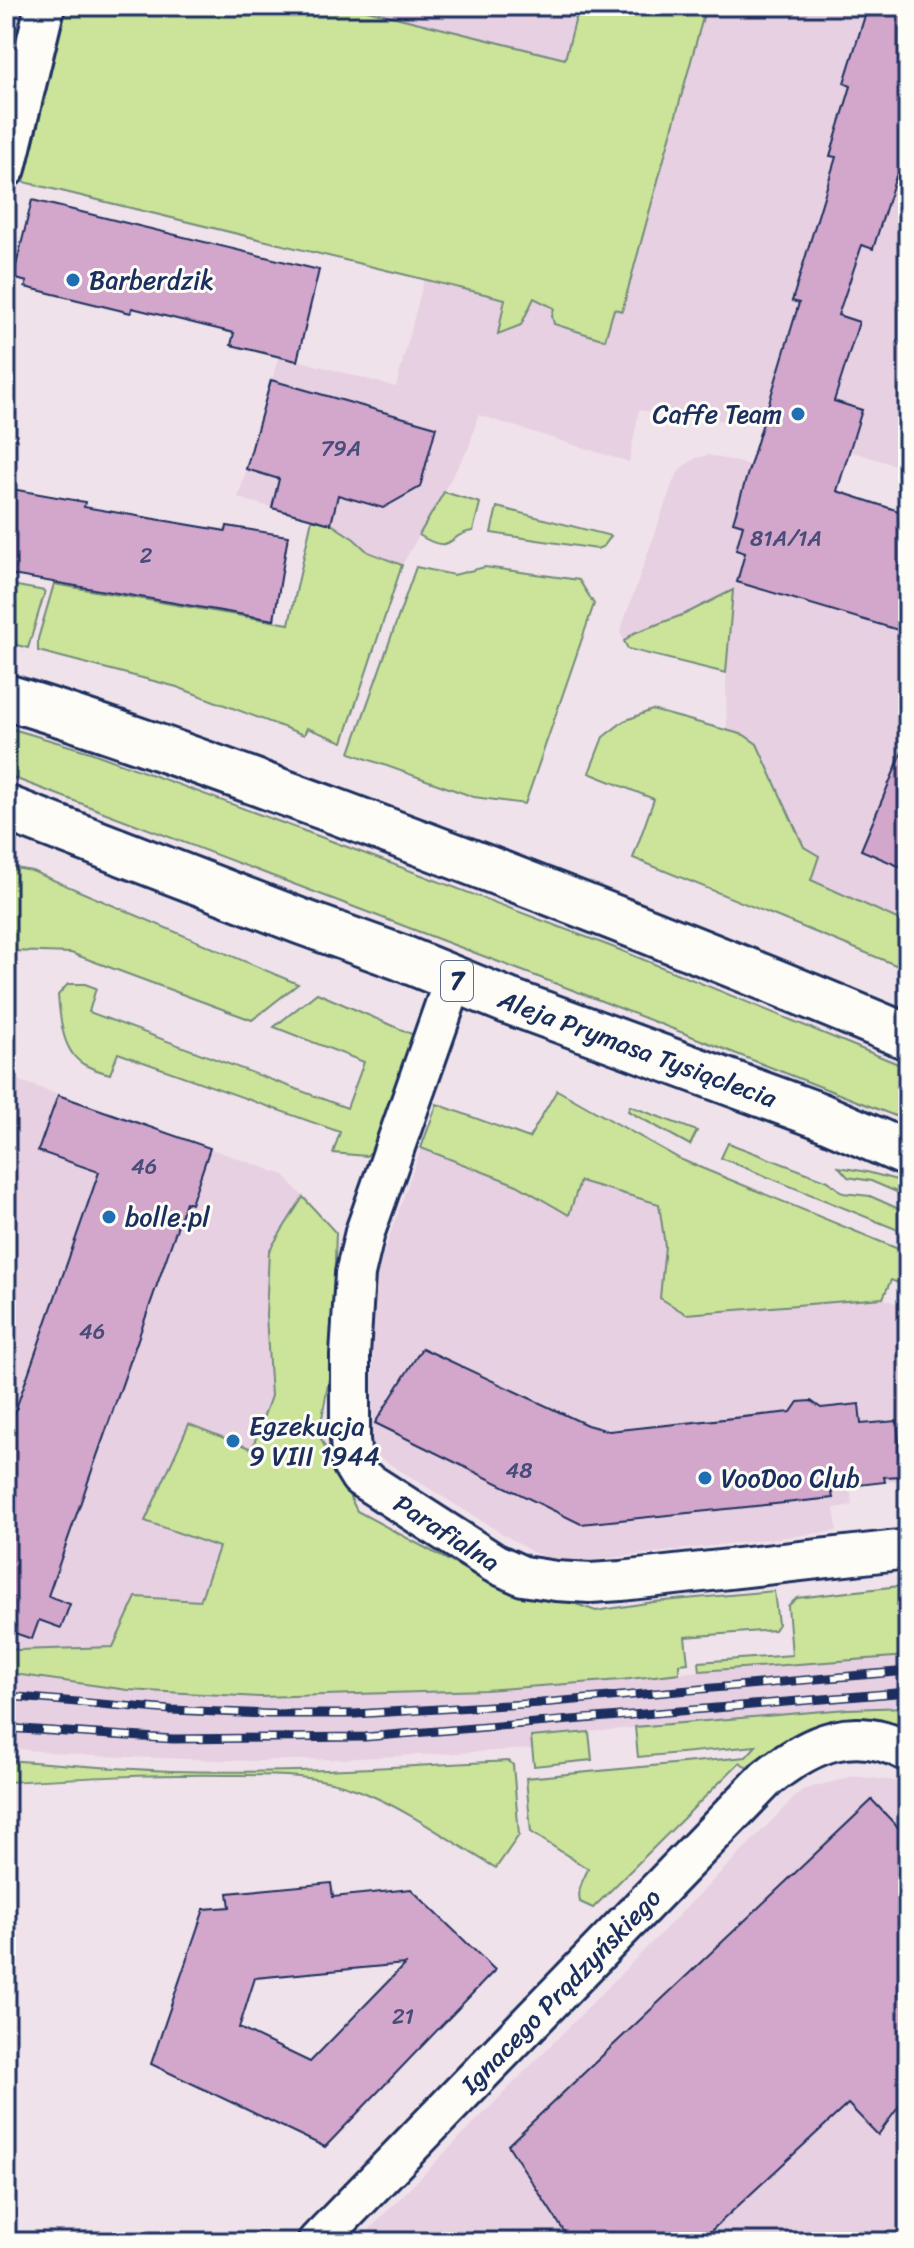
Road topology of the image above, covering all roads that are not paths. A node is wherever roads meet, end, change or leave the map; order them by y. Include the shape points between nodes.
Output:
1 (45, 6) edge
2 (6, 168) edge
3 (6, 697) edge
4 (6, 808) edge
5 (454, 979) junction
6 (908, 1037) edge
7 (908, 1154) edge
8 (908, 1549) edge
9 (908, 1752) edge
10 (317, 2242) edge

1 - 2 street
3 - 6 main road via 103,726 517,879
4 - 5 main road, Aleja Prymasa Tysiąclecia / 7
5 - 7 main road, Aleja Prymasa Tysiąclecia / 7 via 818,1115
5 - 8 street, Parafialna via 355,1274 350,1439 352,1464 360,1477 494,1563 523,1576 556,1581 621,1581
9 - 10 street, Ignacego Prądzyńskiego via 864,1737 842,1739 813,1747 767,1778

